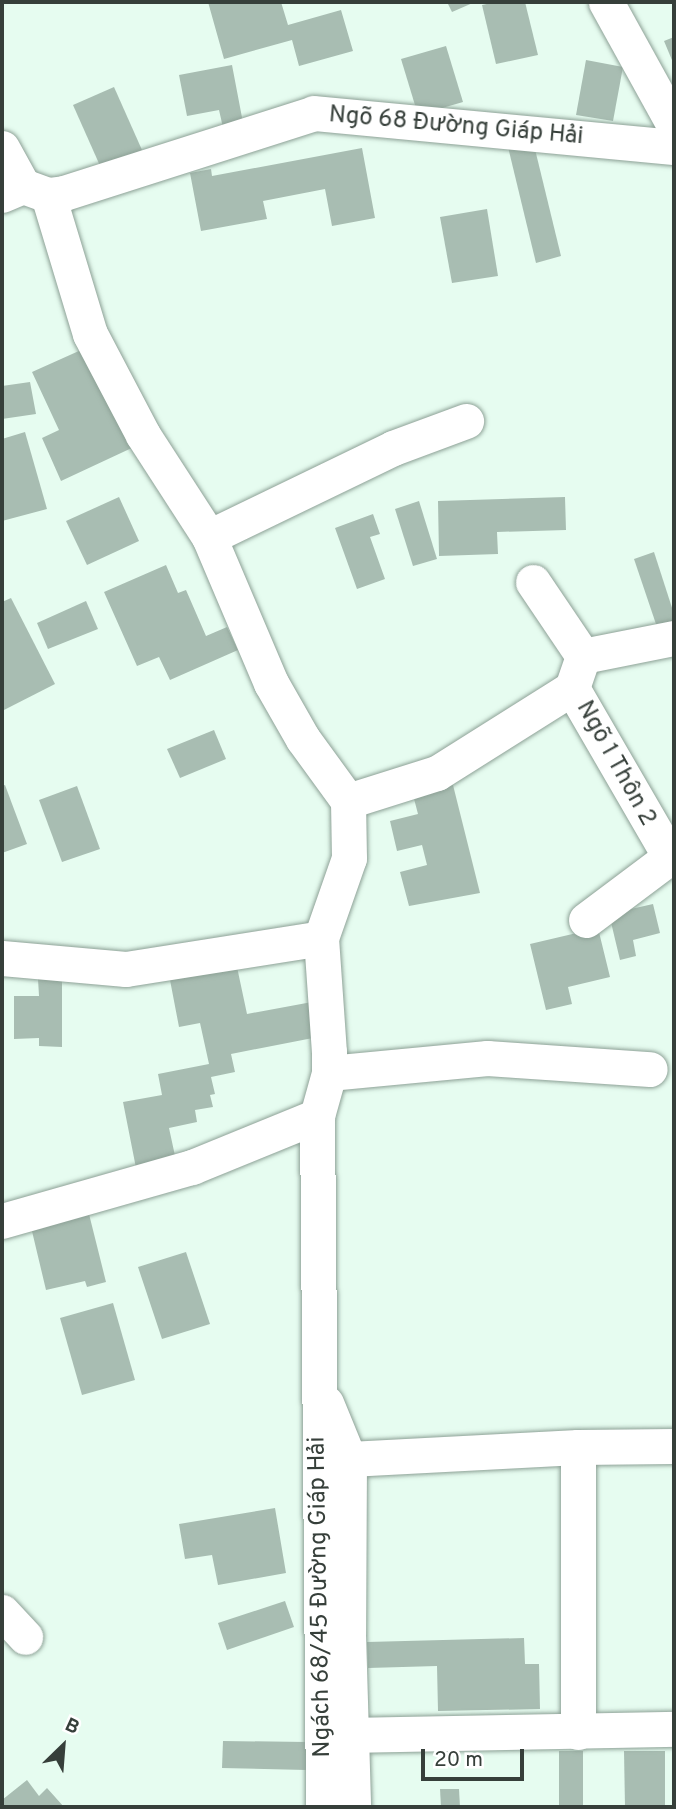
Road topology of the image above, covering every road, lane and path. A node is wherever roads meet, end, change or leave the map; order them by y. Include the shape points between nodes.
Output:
1 (606, 2) edge
2 (674, 124) edge
3 (674, 147) edge
4 (2, 148) edge
5 (24, 192) edge
6 (466, 421) dead end
7 (209, 537) junction
8 (533, 582) dead end
9 (674, 638) edge
10 (578, 672) junction
11 (348, 801) junction
12 (586, 920) dead end
13 (321, 938) junction
14 (2, 958) edge
15 (650, 1069) dead end
16 (329, 1073) junction
17 (317, 1116) junction
18 (2, 1221) edge
19 (319, 1387) junction
20 (674, 1446) edge
21 (578, 1447) junction
22 (349, 1459) junction
23 (2, 1612) edge
24 (25, 1637) dead end
25 (674, 1729) edge
26 (578, 1732) junction
27 (351, 1735) junction
28 (323, 1807) edge
29 (353, 1807) edge

1 - 2 street
3 - 5 street, Ngõ 68 Đường Giáp Hải via 314,113
4 - 5 street
5 - 7 street via 143,435
6 - 7 street via 393,448
7 - 11 street via 271,683 303,739
8 - 10 street
9 - 10 street
10 - 11 street via 437,773
10 - 12 street, Ngõ 1 Thôn 2 via 670,858
11 - 13 street, Ngách 68/45 Đường Giáp Hải via 349,859
13 - 14 street via 126,969
13 - 16 street, Ngách 68/45 Đường Giáp Hải
15 - 16 street via 487,1058
16 - 17 street, Ngách 68/45 Đường Giáp Hải
17 - 18 street via 192,1167
17 - 19 street, Ngách 68/45 Đường Giáp Hải
19 - 22 street, Ngách 68/45 Đường Giáp Hải
19 - 28 street, Ngách 68/45 Đường Giáp Hải
20 - 21 street
21 - 22 street
21 - 26 street
22 - 27 street, Ngách 68/45 Đường Giáp Hải
23 - 24 street
25 - 26 street
26 - 27 street
27 - 29 street, Ngách 68/45 Đường Giáp Hải

